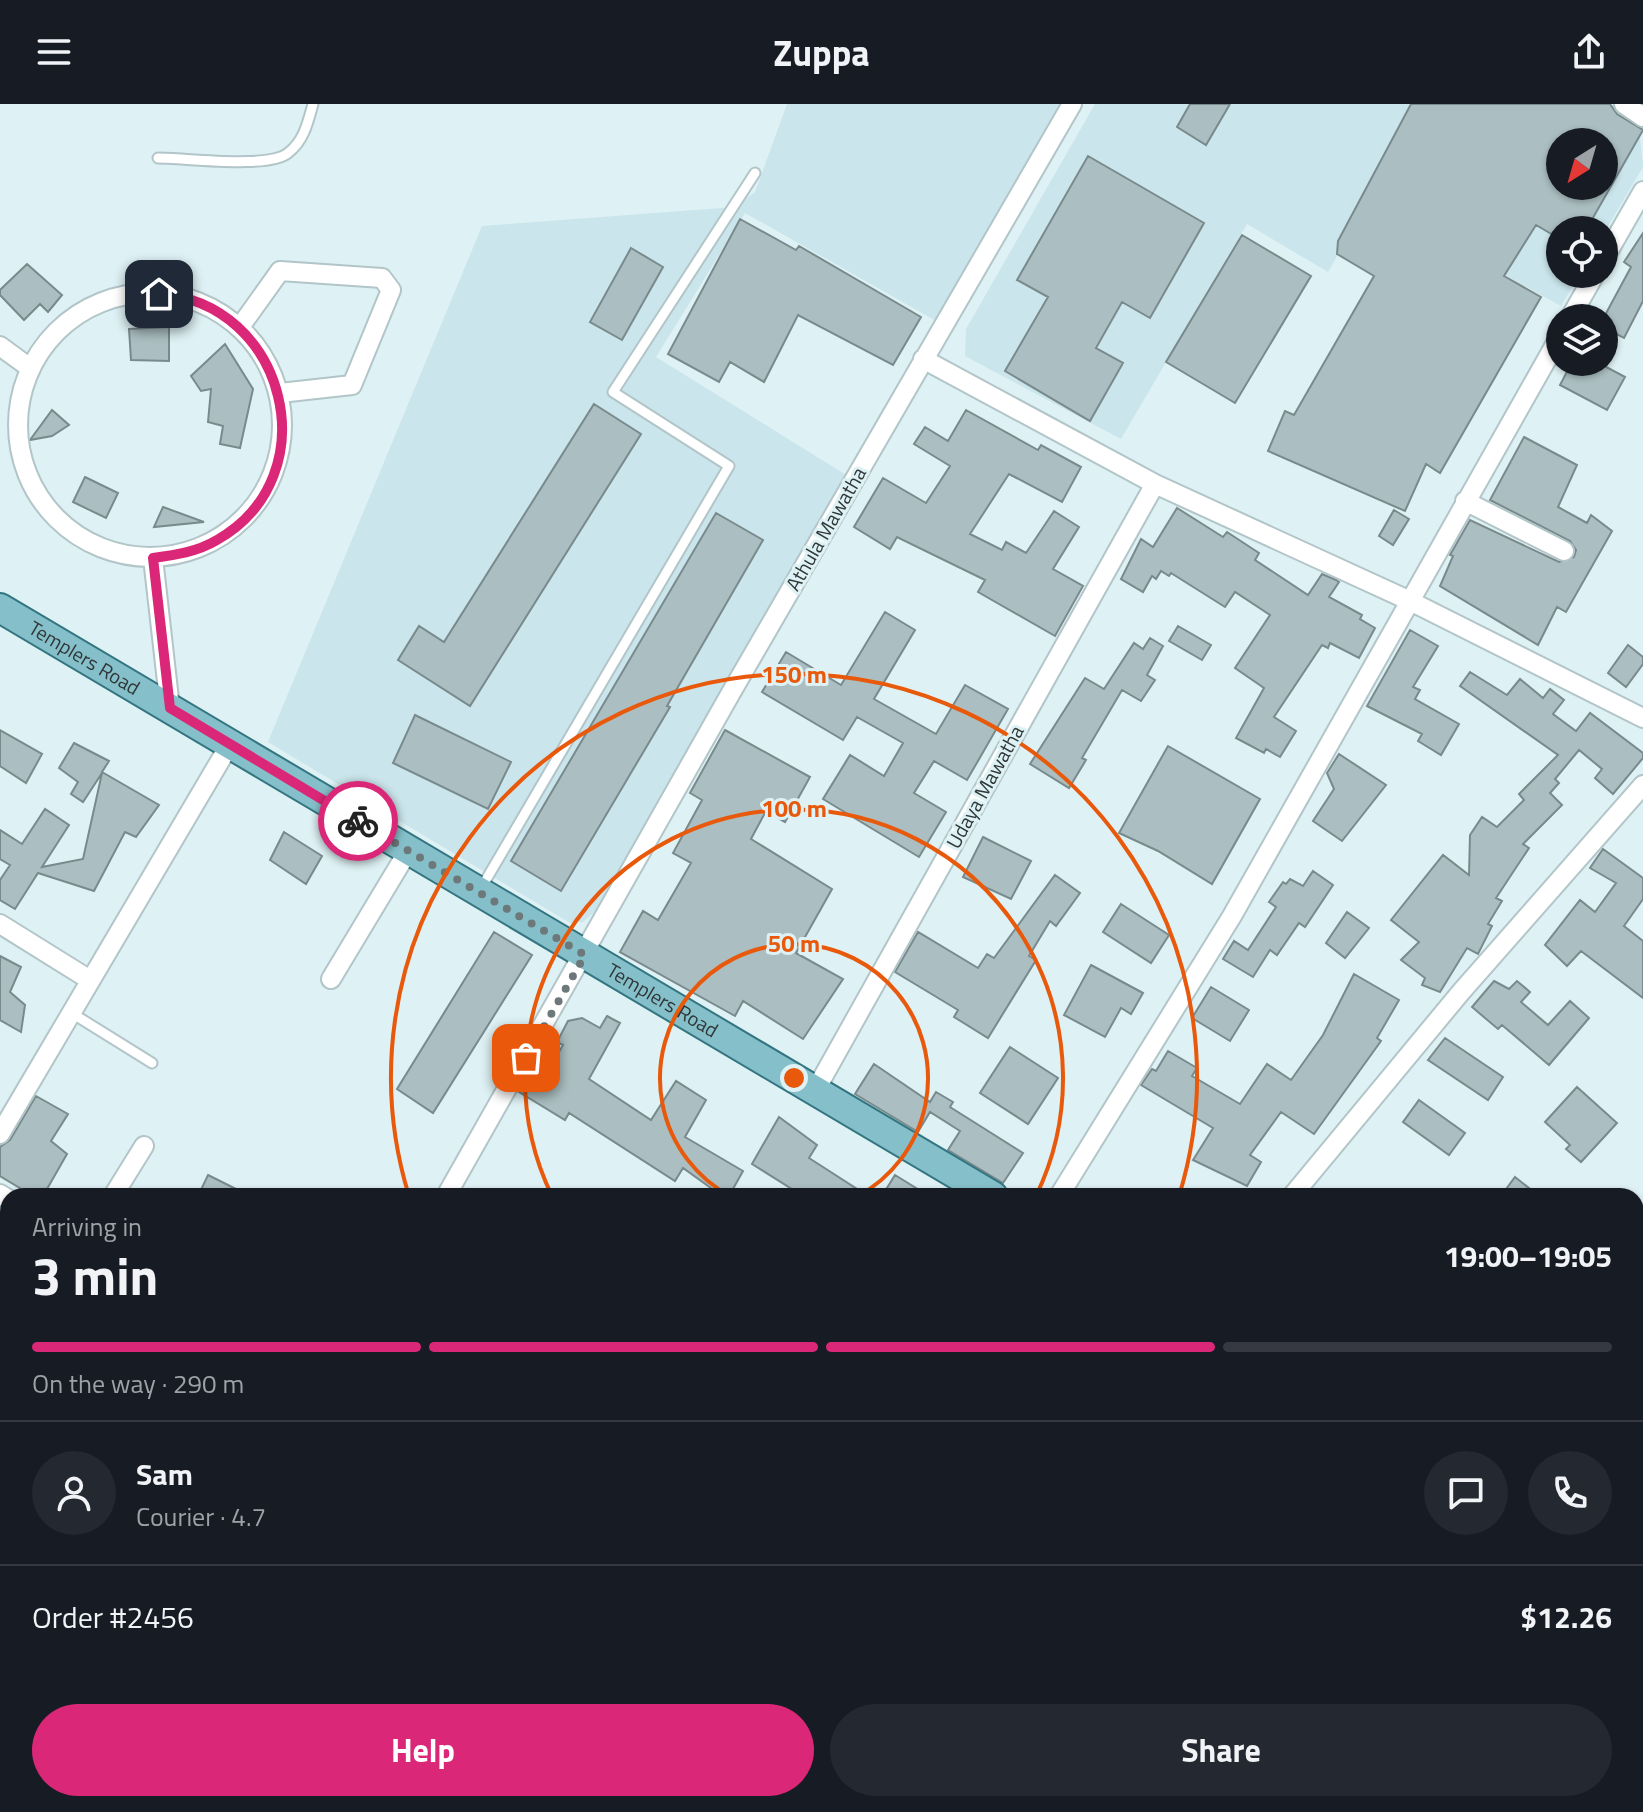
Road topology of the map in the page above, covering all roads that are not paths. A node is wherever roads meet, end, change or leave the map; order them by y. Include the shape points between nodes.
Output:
1 (313, 104) edge
2 (1072, 104) edge
3 (1624, 104) edge
4 (1643, 117) edge
5 (158, 158) dead end
6 (755, 173) dead end
7 (1643, 191) edge
8 (1618, 235) edge
9 (240, 327) junction
10 (0, 346) edge
11 (923, 359) junction
12 (1546, 360) edge
13 (30, 368) junction
14 (280, 393) junction
15 (1155, 484) junction
16 (1465, 501) junction
17 (1564, 551) dead end
18 (153, 558) junction
19 (1408, 600) junction
20 (0, 608) edge
21 (170, 708) junction
22 (1643, 718) edge
23 (230, 744) junction
24 (1643, 785) edge
25 (408, 851) junction
26 (478, 893) junction
27 (0, 924) edge
28 (585, 955) junction
29 (331, 979) dead end
30 (90, 980) junction
31 (70, 1012) junction
32 (152, 1063) dead end
33 (815, 1091) junction
34 (0, 1134) edge
35 (144, 1146) dead end
36 (118, 1188) edge
37 (451, 1188) edge
38 (979, 1188) edge
39 (1064, 1188) edge
40 (1299, 1188) edge

1 - 5 lane via 302,137 287,155 264,161
2 - 11 street, Athula Mawatha
3 - 4 street
6 - 26 lane via 613,392 729,466
7 - 8 street
9 - 13 street via 210,307 177,295 142,292 107,299 75,315 49,338
9 - 14 street via 271,369
9 - 14 street via 280,271 382,278 388,283 391,290 352,385
10 - 13 street
11 - 15 street
11 - 28 street, Athula Mawatha
12 - 16 street
13 - 18 street via 18,417 18,443 29,480 50,512 79,537 115,553
14 - 18 street via 279,461 259,501 218,540 187,553
15 - 19 street
15 - 33 street, Udaya Mawatha
16 - 17 street
16 - 19 street
18 - 21 street
19 - 22 street
19 - 39 street via 1232,916
20 - 21 main road, Templers Road
21 - 23 main road, Templers Road
23 - 25 main road, Templers Road
23 - 30 street
24 - 40 street
25 - 26 main road, Templers Road
25 - 29 street
26 - 28 main road, Templers Road
27 - 30 street
28 - 33 main road, Templers Road
28 - 37 street, Athula Mawatha
30 - 31 street
31 - 32 lane
31 - 34 street
33 - 38 main road, Templers Road
35 - 36 street

